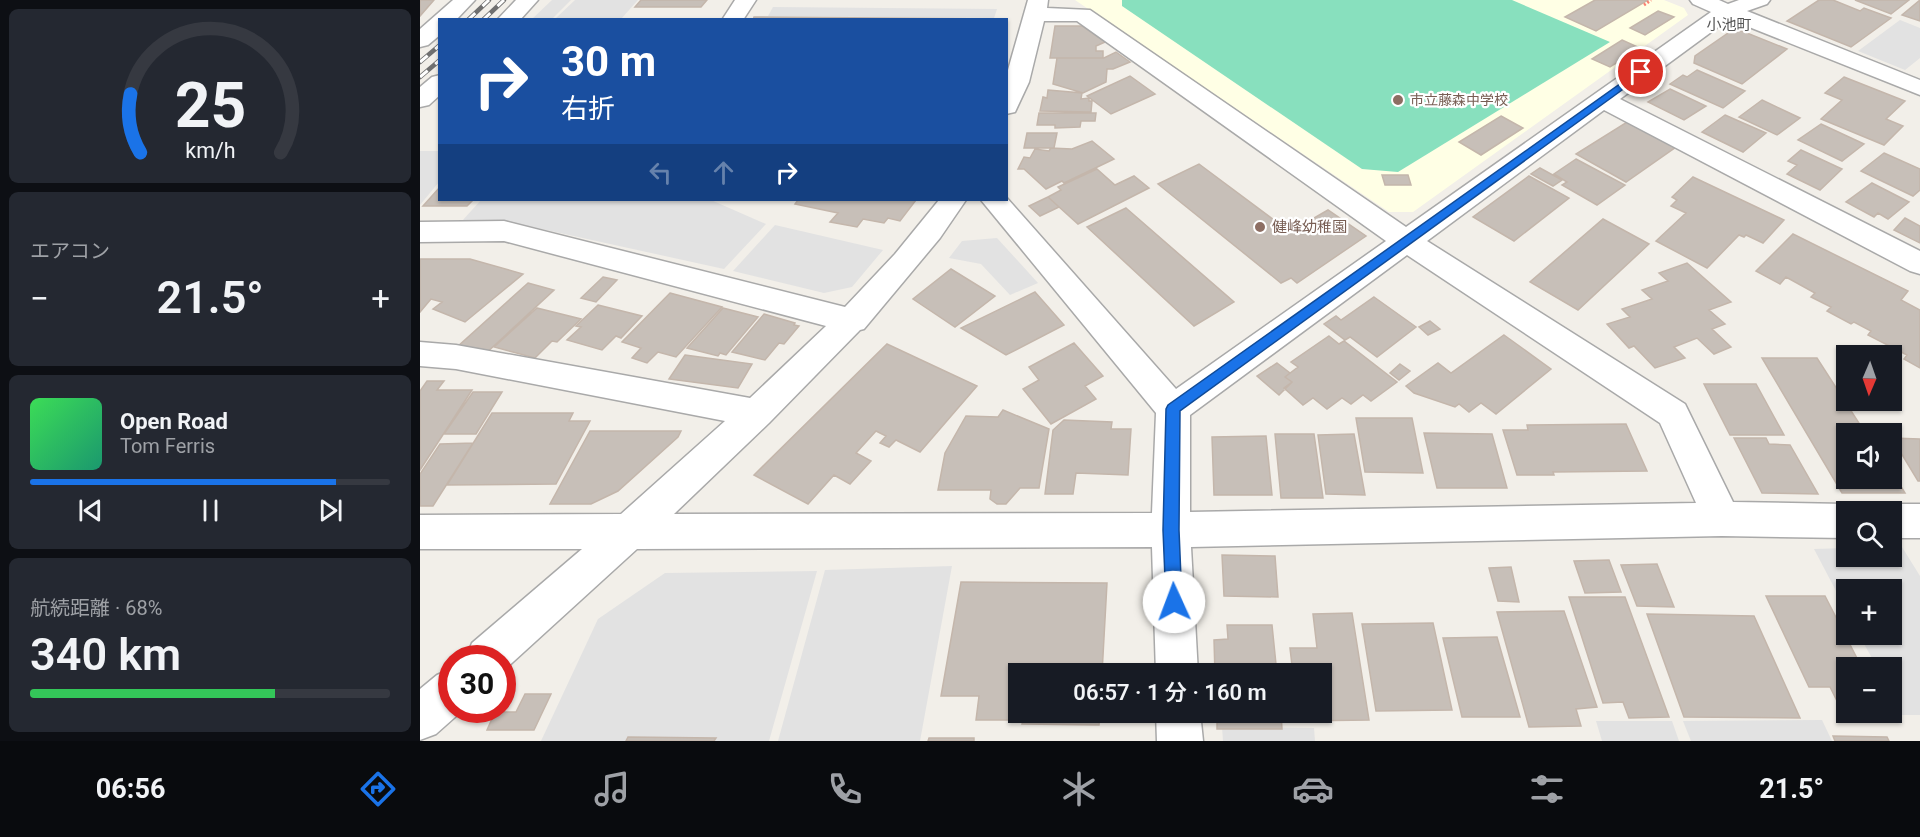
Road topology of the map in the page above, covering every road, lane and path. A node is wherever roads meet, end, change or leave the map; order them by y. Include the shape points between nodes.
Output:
1 (465, 0) edge
2 (528, 0) edge
3 (746, 0) edge
4 (1651, 0) edge
5 (1700, 0) edge
6 (1760, 0) edge
7 (1644, 5) dead end
8 (1037, 7) edge
9 (1726, 10) junction
10 (445, 18) edge
11 (509, 18) edge
12 (733, 18) edge
13 (438, 25) edge
14 (420, 40) edge
15 (420, 54) edge
16 (438, 54) edge
17 (438, 84) edge
18 (1920, 88) edge
19 (420, 100) edge
20 (1603, 100) junction
21 (1008, 102) edge
22 (952, 201) edge
23 (995, 201) edge
24 (420, 232) edge
25 (1406, 241) junction
26 (1920, 264) edge
27 (853, 321) junction
28 (420, 354) edge
29 (1173, 409) junction
30 (757, 413) junction
31 (1722, 519) junction
32 (1836, 520) edge
33 (1902, 521) edge
34 (1920, 521) edge
35 (1171, 530) junction
36 (633, 531) junction
37 (420, 532) edge
38 (502, 645) edge
39 (1177, 663) edge
40 (438, 702) edge
41 (420, 718) edge
42 (1179, 723) edge
43 (1180, 741) edge

1 - 10 street
2 - 11 street
3 - 12 street
4 - 7 path
5 - 9 street
6 - 9 street
8 - 21 street
8 - 25 street via 1082,15
9 - 18 street
9 - 20 street
13 - 14 street
15 - 16 street
17 - 19 street
20 - 25 street
20 - 26 street
22 - 27 street
23 - 29 street
24 - 27 street via 504,231
25 - 29 street
25 - 31 street via 1673,414
27 - 30 street
28 - 30 street via 456,357
29 - 35 street
30 - 36 street
31 - 32 street
31 - 35 street
33 - 34 street
35 - 36 street
35 - 39 street
36 - 37 street
36 - 38 street
40 - 41 street
42 - 43 street

